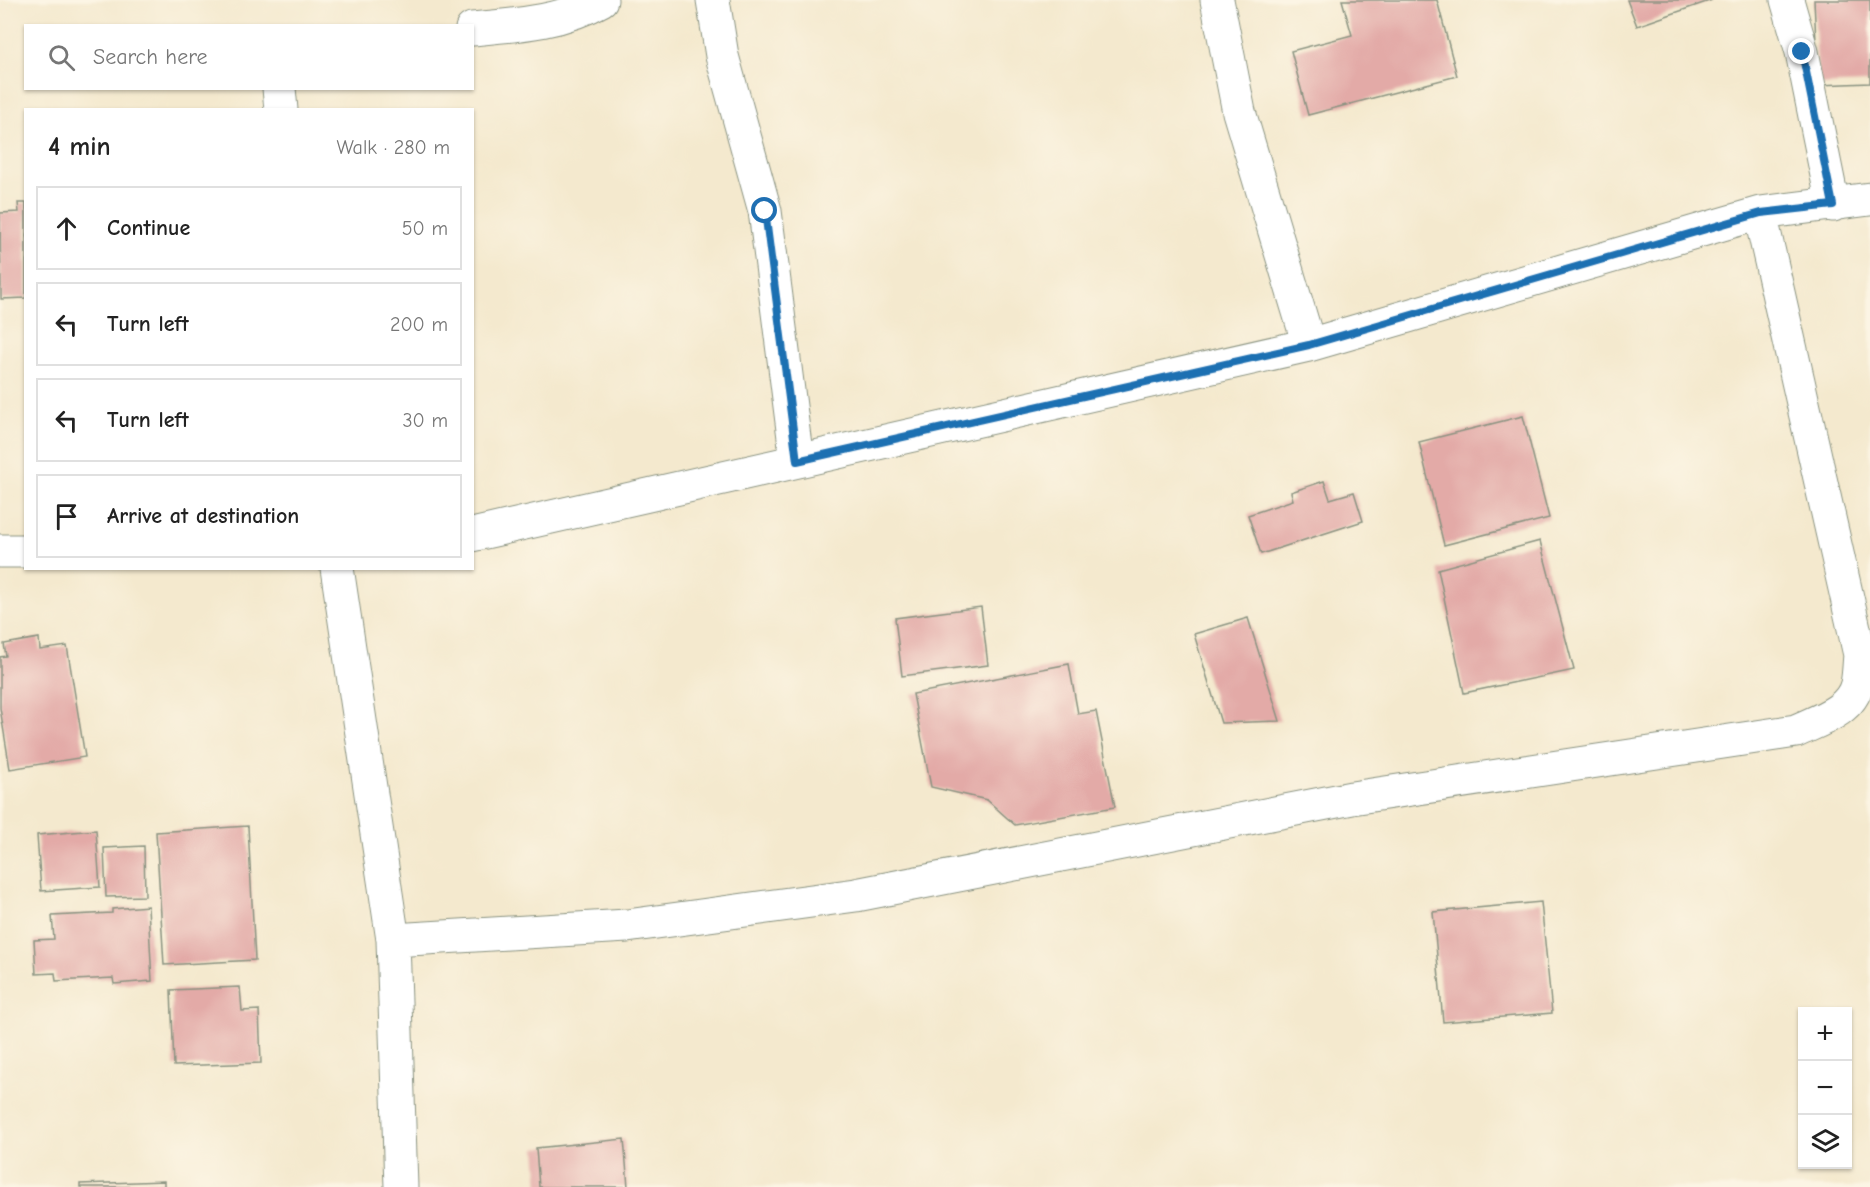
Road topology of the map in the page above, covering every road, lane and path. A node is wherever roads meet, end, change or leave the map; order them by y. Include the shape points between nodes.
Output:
1 (601, 0) edge
2 (713, 0) edge
3 (1217, 0) edge
4 (1787, 0) edge
5 (474, 29) edge
6 (279, 90) edge
7 (281, 108) edge
8 (1870, 199) edge
9 (1833, 205) junction
10 (1761, 213) junction
11 (1309, 345) junction
12 (797, 461) junction
13 (474, 535) edge
14 (0, 551) edge
15 (24, 551) edge
16 (337, 570) edge
17 (393, 940) junction
18 (401, 1187) edge

1 - 5 street via 588,8 534,22
2 - 12 street via 722,56 765,211
3 - 11 street via 1239,112
4 - 9 street via 1802,52
6 - 7 street
8 - 9 street
9 - 10 street
10 - 11 street
10 - 17 street via 1860,655 1857,684 1851,699 1839,710 1796,731 1352,798 856,895 627,926
11 - 12 street
12 - 13 street
14 - 15 street
16 - 17 street
17 - 18 street

